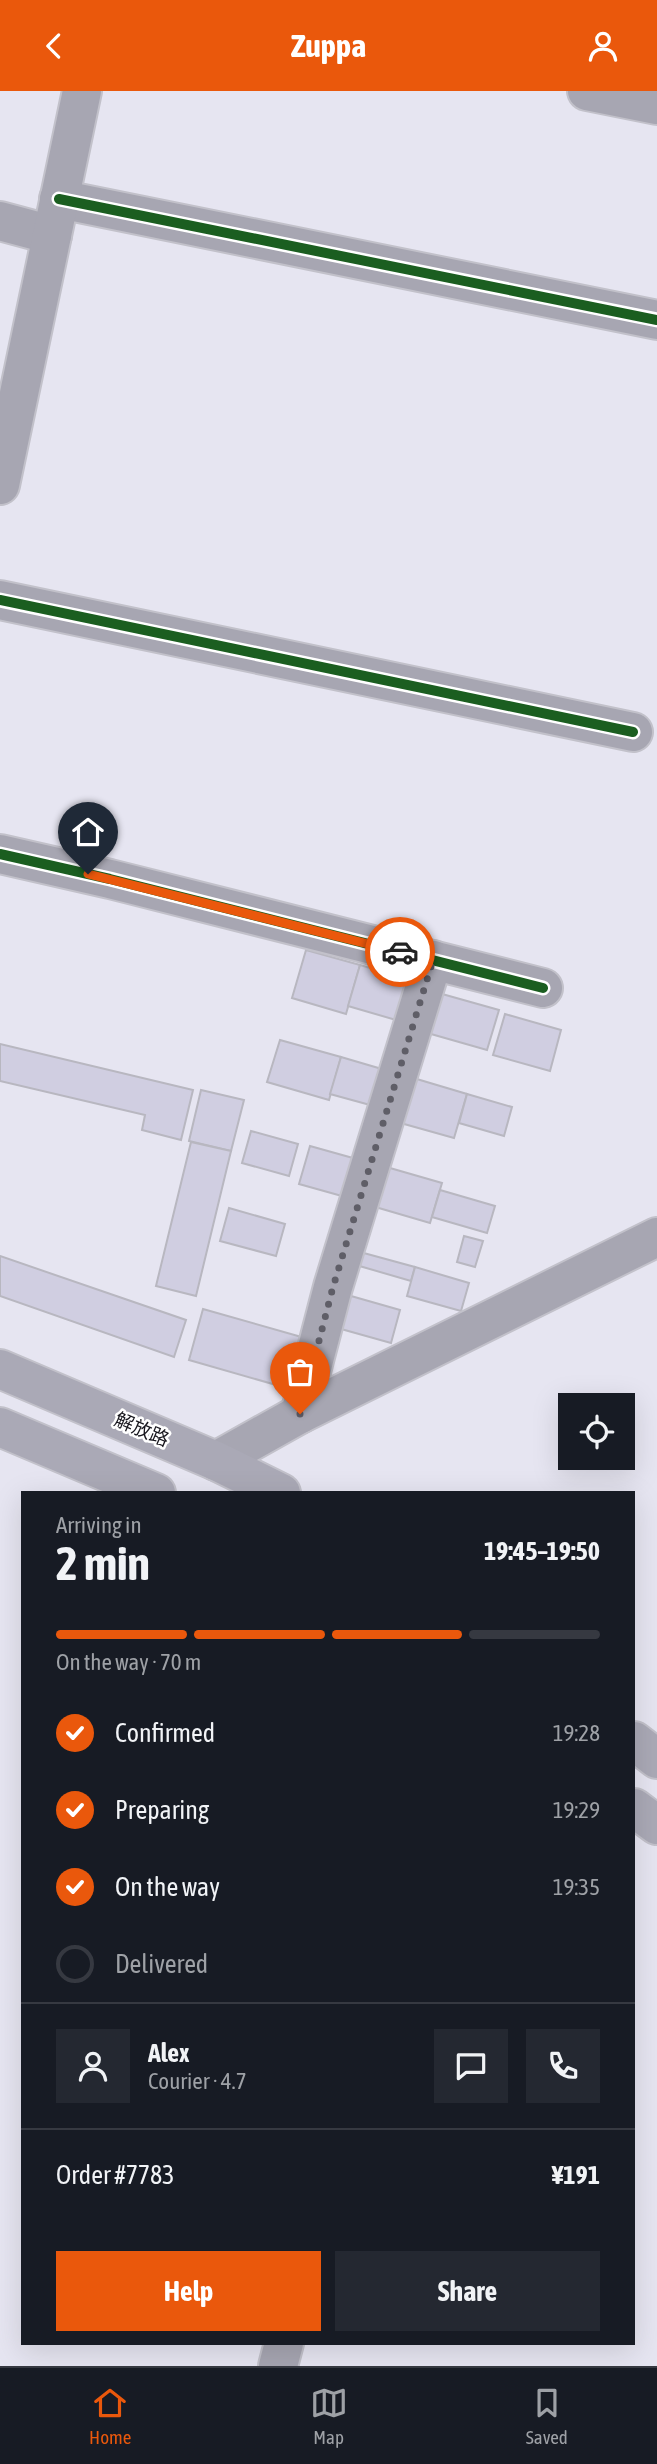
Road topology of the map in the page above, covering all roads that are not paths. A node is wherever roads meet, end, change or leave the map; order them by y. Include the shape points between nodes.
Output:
1 (82, 91) edge
2 (587, 91) edge
3 (657, 105) edge
4 (55, 217) junction
5 (0, 221) edge
6 (657, 320) edge
7 (0, 485) edge
8 (0, 600) edge
9 (633, 732) dead end
10 (0, 854) edge
11 (433, 960) junction
12 (543, 988) dead end
13 (657, 1237) edge
14 (0, 1369) edge
15 (300, 1414) junction
16 (0, 1427) edge
17 (216, 1461) junction
18 (151, 1491) edge
19 (277, 1491) edge
20 (635, 1742) edge
21 (657, 1759) edge
22 (635, 1809) edge
23 (657, 1825) edge
24 (283, 2345) edge
25 (278, 2366) edge

1 - 4 street
2 - 3 street
4 - 5 street
4 - 6 street
4 - 7 street
8 - 9 street
10 - 11 street
11 - 12 street
11 - 15 street via 333,1287
13 - 15 street
14 - 17 main road, 解放路
15 - 17 street
16 - 18 main road
17 - 19 main road, 解放路
20 - 21 main road
22 - 23 main road
24 - 25 street

